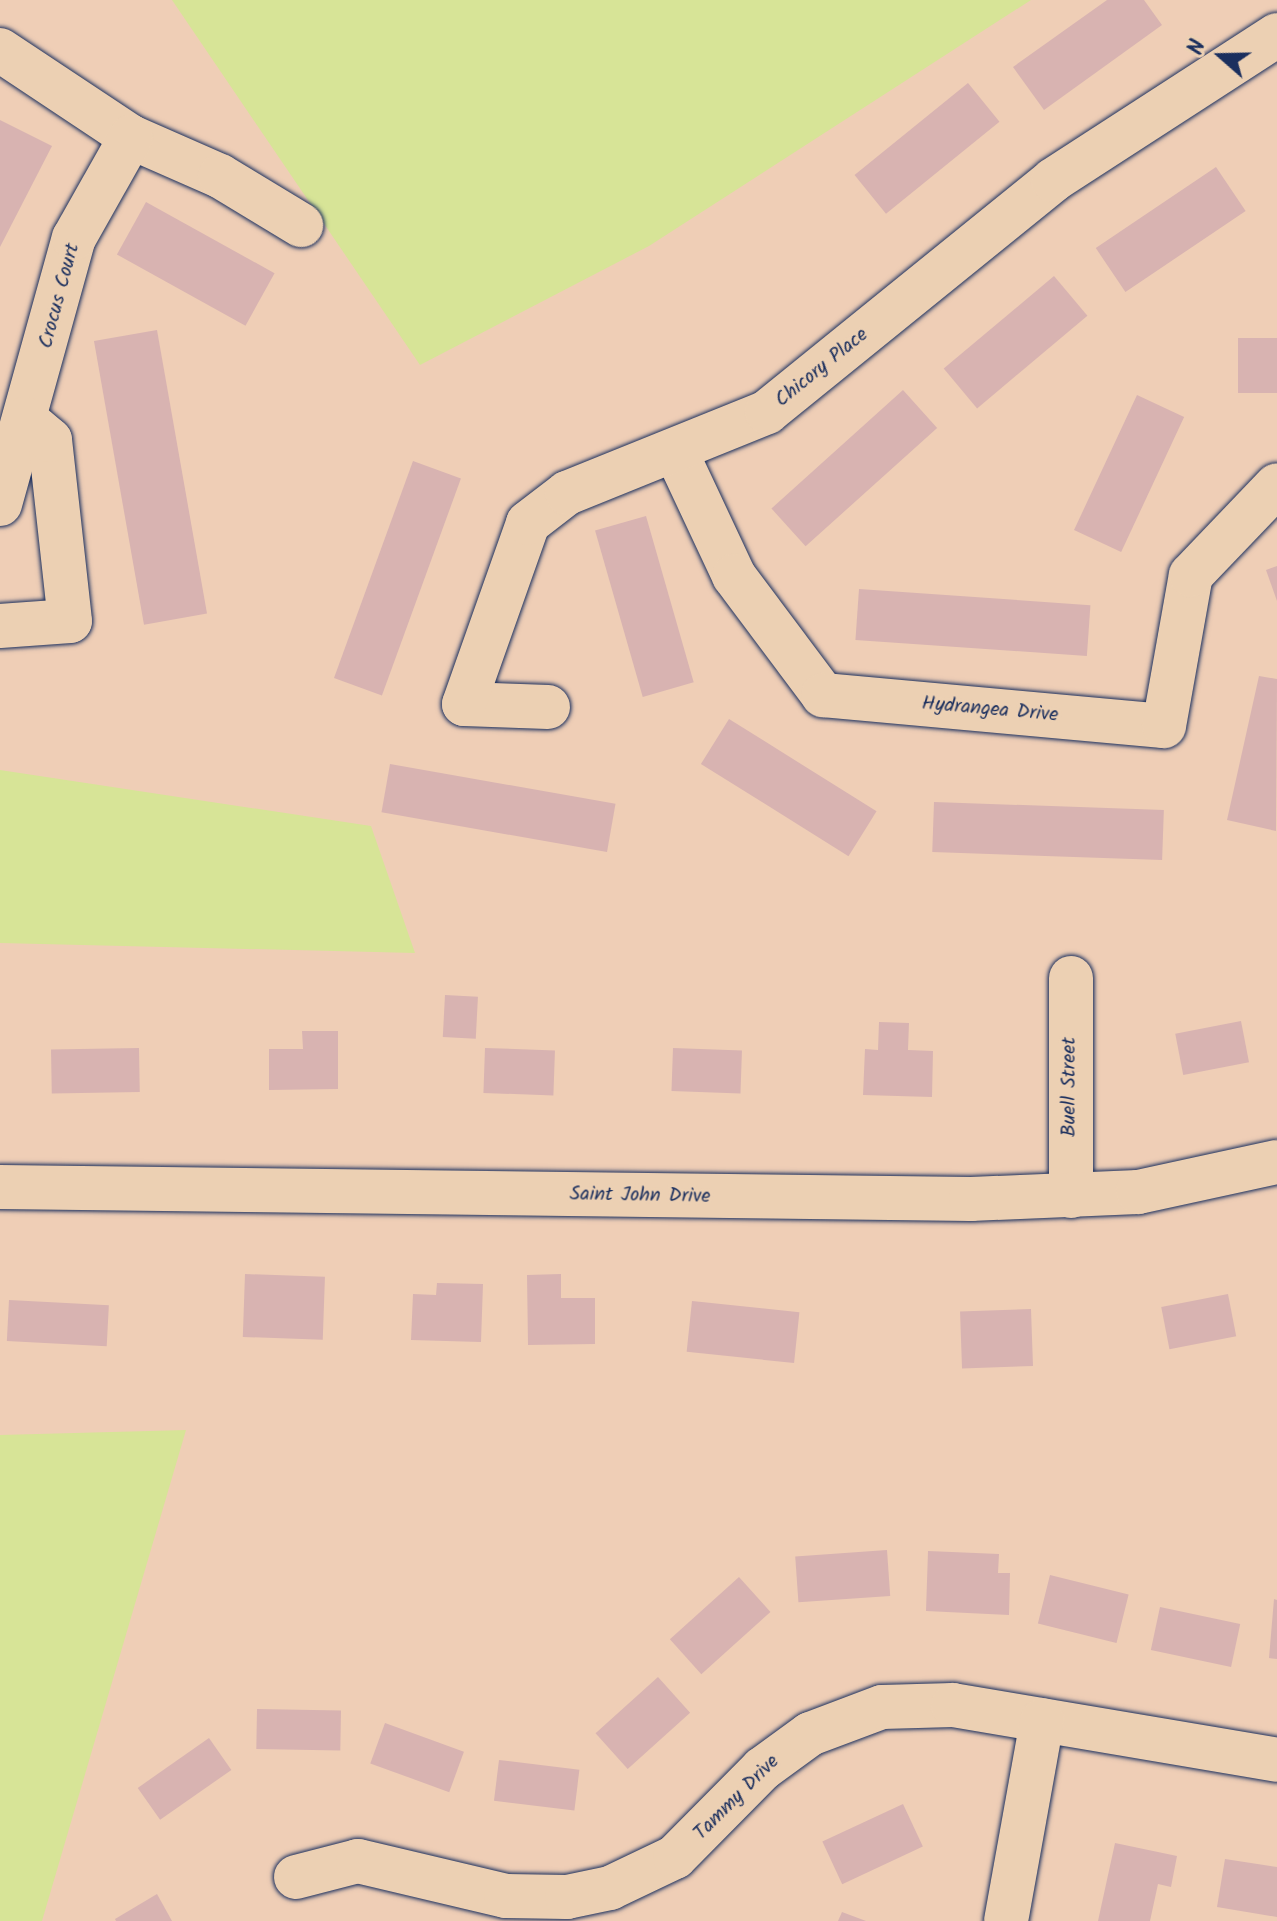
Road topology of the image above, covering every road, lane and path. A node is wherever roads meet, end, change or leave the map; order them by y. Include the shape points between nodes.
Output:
1 (1277, 35) edge
2 (0, 50) edge
3 (131, 137) junction
4 (301, 225) dead end
5 (25, 419) junction
6 (676, 452) junction
7 (1277, 485) edge
8 (0, 504) edge
9 (0, 626) edge
10 (548, 707) dead end
11 (1071, 978) dead end
12 (1277, 1162) edge
13 (0, 1187) edge
14 (1071, 1196) junction
15 (1042, 1720) junction
16 (1277, 1760) edge
17 (296, 1877) dead end
18 (1006, 1921) edge

1 - 6 street, Chicory Place via 1053,180 767,412
2 - 3 street
3 - 4 street via 220,176
3 - 5 street, Crocus Court via 74,238
5 - 8 street, Crocus Court
5 - 9 street via 50,440 70,621
6 - 7 street, Hydrangea Drive via 734,576 823,695 1164,726 1191,575
6 - 10 street, Chicory Place via 567,493 528,523 464,704
11 - 14 street, Buell Street
12 - 14 street, Saint John Drive via 1188,1184
13 - 14 street, Saint John Drive
15 - 16 street, Tammy Drive
15 - 17 street, Tammy Drive via 925,1703 844,1718 778,1756 675,1857 610,1888 567,1897 506,1896 358,1861
15 - 18 street

